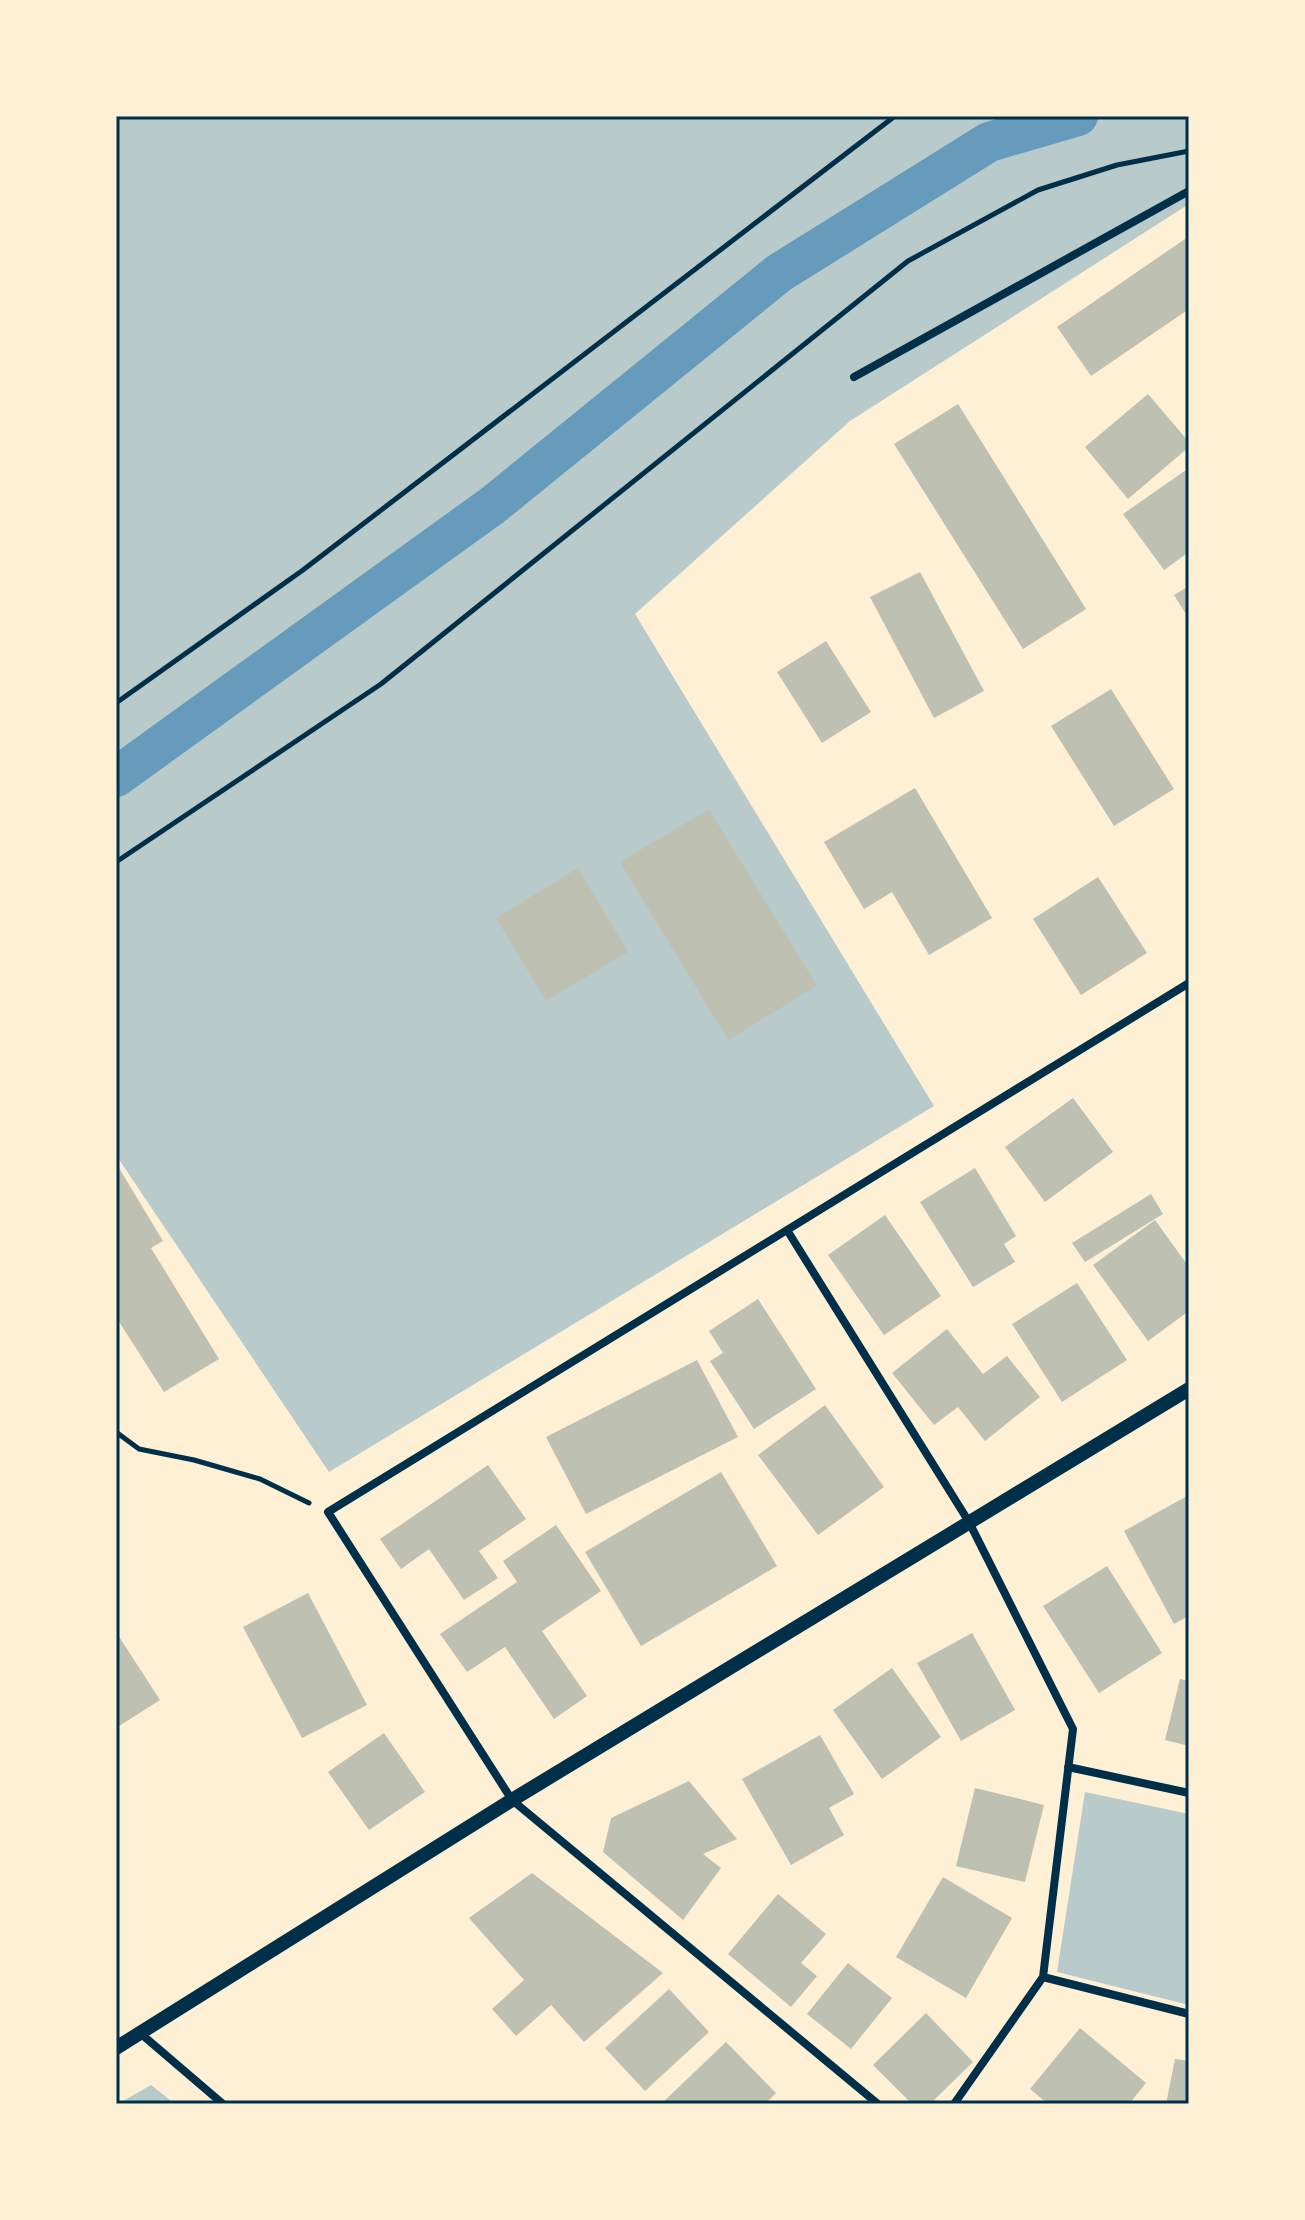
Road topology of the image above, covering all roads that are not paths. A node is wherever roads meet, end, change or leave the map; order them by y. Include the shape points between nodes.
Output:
1 (1189, 191) edge
2 (854, 377) dead end
3 (1189, 983) edge
4 (787, 1230) junction
5 (1189, 1389) edge
6 (969, 1522) junction
7 (1068, 1767) junction
8 (1189, 1793) edge
9 (512, 1800) junction
10 (1043, 1977) junction
11 (1189, 2014) edge
12 (140, 2033) junction
13 (116, 2048) edge
14 (223, 2104) edge
15 (878, 2104) edge
16 (954, 2104) edge

1 - 2 street
3 - 4 street
4 - 6 street
4 - 9 street via 328,1512
5 - 6 street
6 - 7 street via 1073,1729
6 - 9 street
7 - 8 street
7 - 10 street
9 - 12 street
9 - 15 street
10 - 11 street
10 - 16 street
12 - 13 street
12 - 14 street

